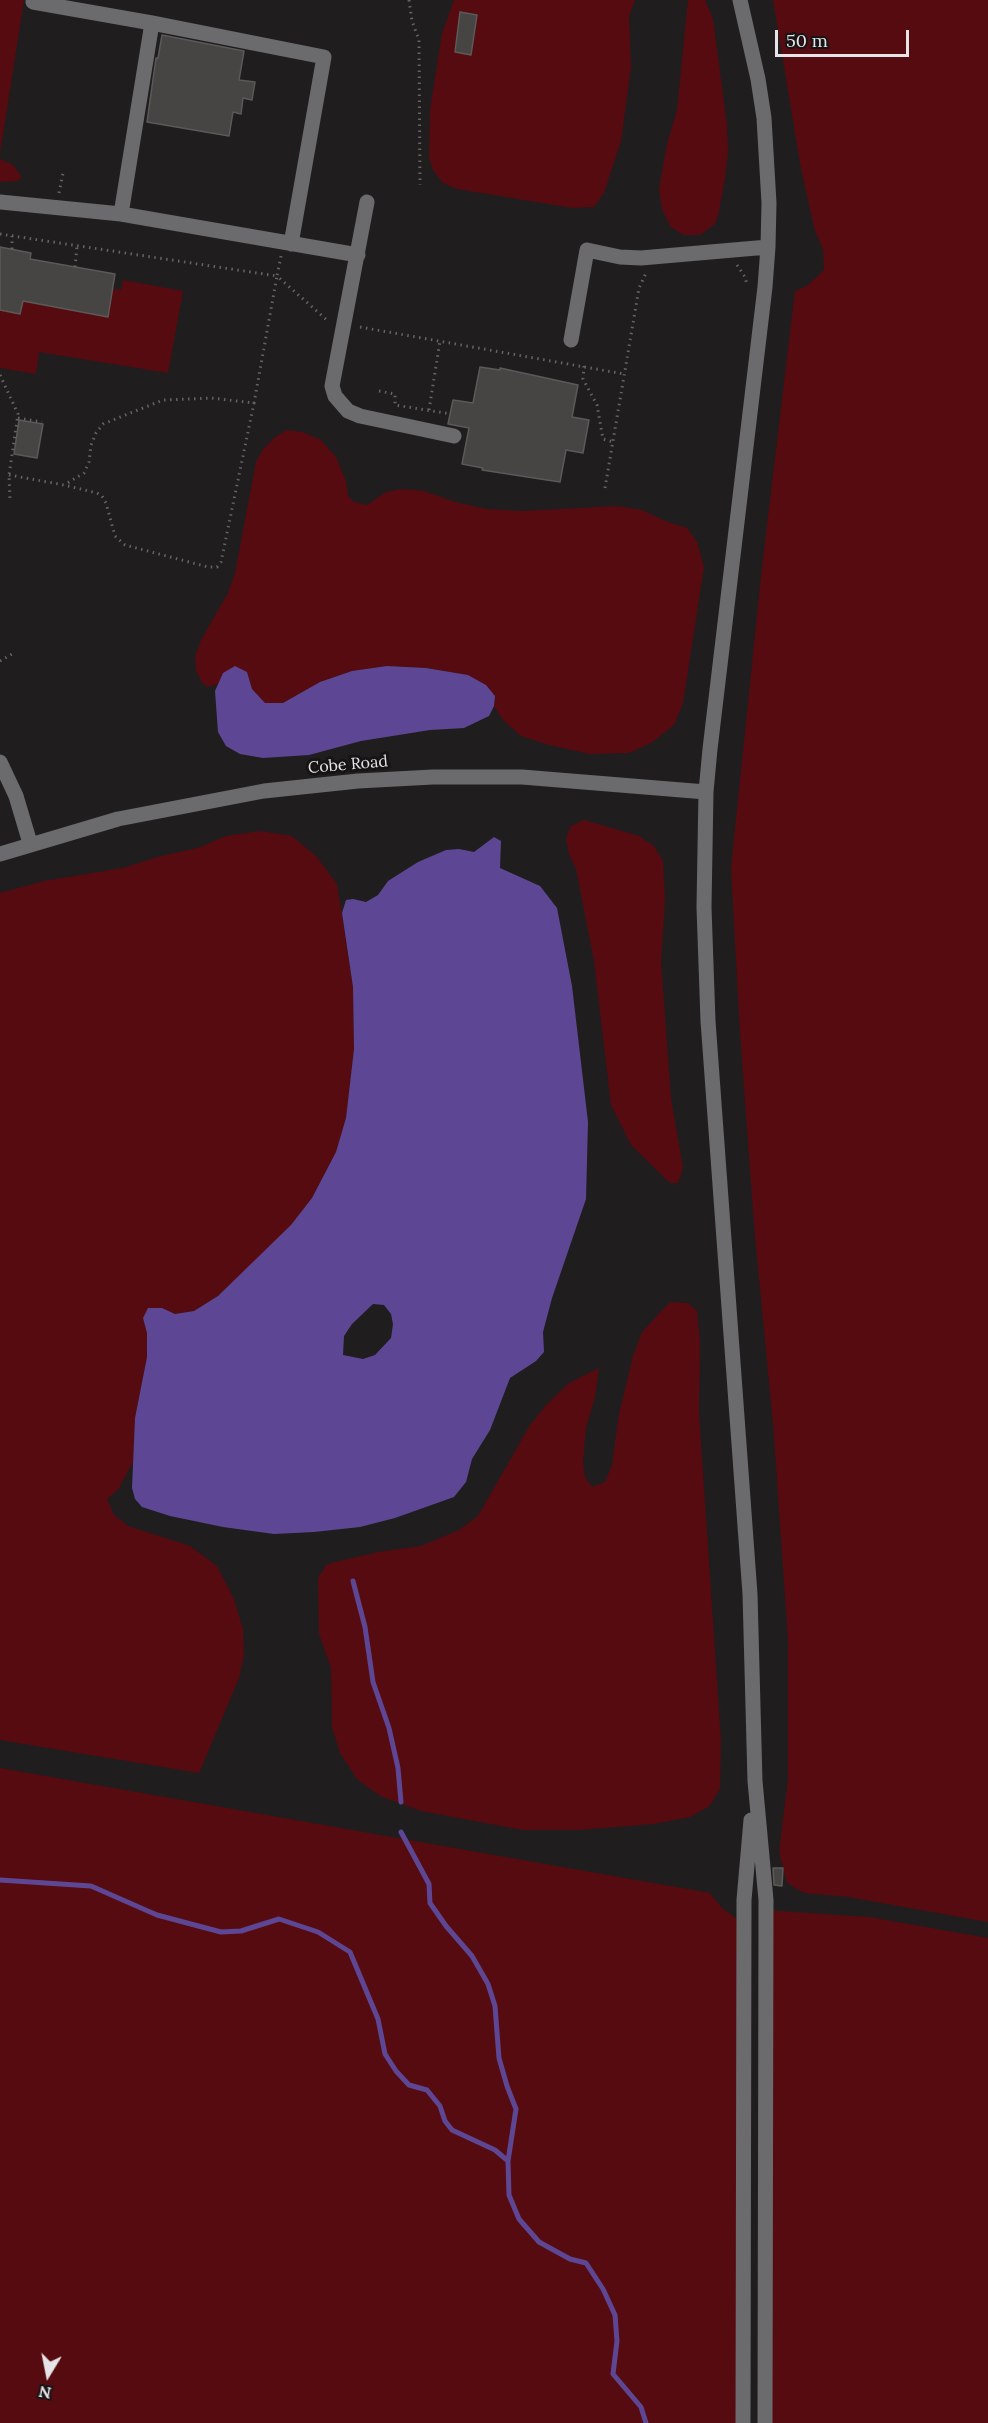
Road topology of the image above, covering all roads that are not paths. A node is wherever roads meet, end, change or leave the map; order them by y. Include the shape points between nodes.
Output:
1 (740, 0) edge
2 (33, 2) dead end
3 (152, 23) junction
4 (0, 202) edge
5 (367, 202) dead end
6 (121, 214) junction
7 (287, 243) junction
8 (768, 247) junction
9 (358, 255) junction
10 (571, 340) dead end
11 (454, 436) dead end
12 (0, 762) edge
13 (706, 792) junction
14 (30, 843) junction
15 (0, 854) edge
16 (755, 1781) junction
17 (744, 1924) junction
18 (766, 1924) junction
19 (743, 2423) edge
20 (765, 2423) edge

1 - 8 street via 764,118
2 - 3 street
3 - 6 street
3 - 7 street via 324,57
4 - 6 street
5 - 9 street
6 - 7 street
7 - 9 street
8 - 10 street via 640,258 620,257 583,245
8 - 13 street
9 - 11 street via 332,386 335,396 348,411 360,416
12 - 14 street via 16,796
13 - 14 street, Cobe Road via 522,777 358,781 264,791 183,806
13 - 16 street via 707,1011 750,1583
14 - 15 street, Cobe Road
16 - 17 street
16 - 18 street
17 - 18 street
17 - 19 street
18 - 20 street

